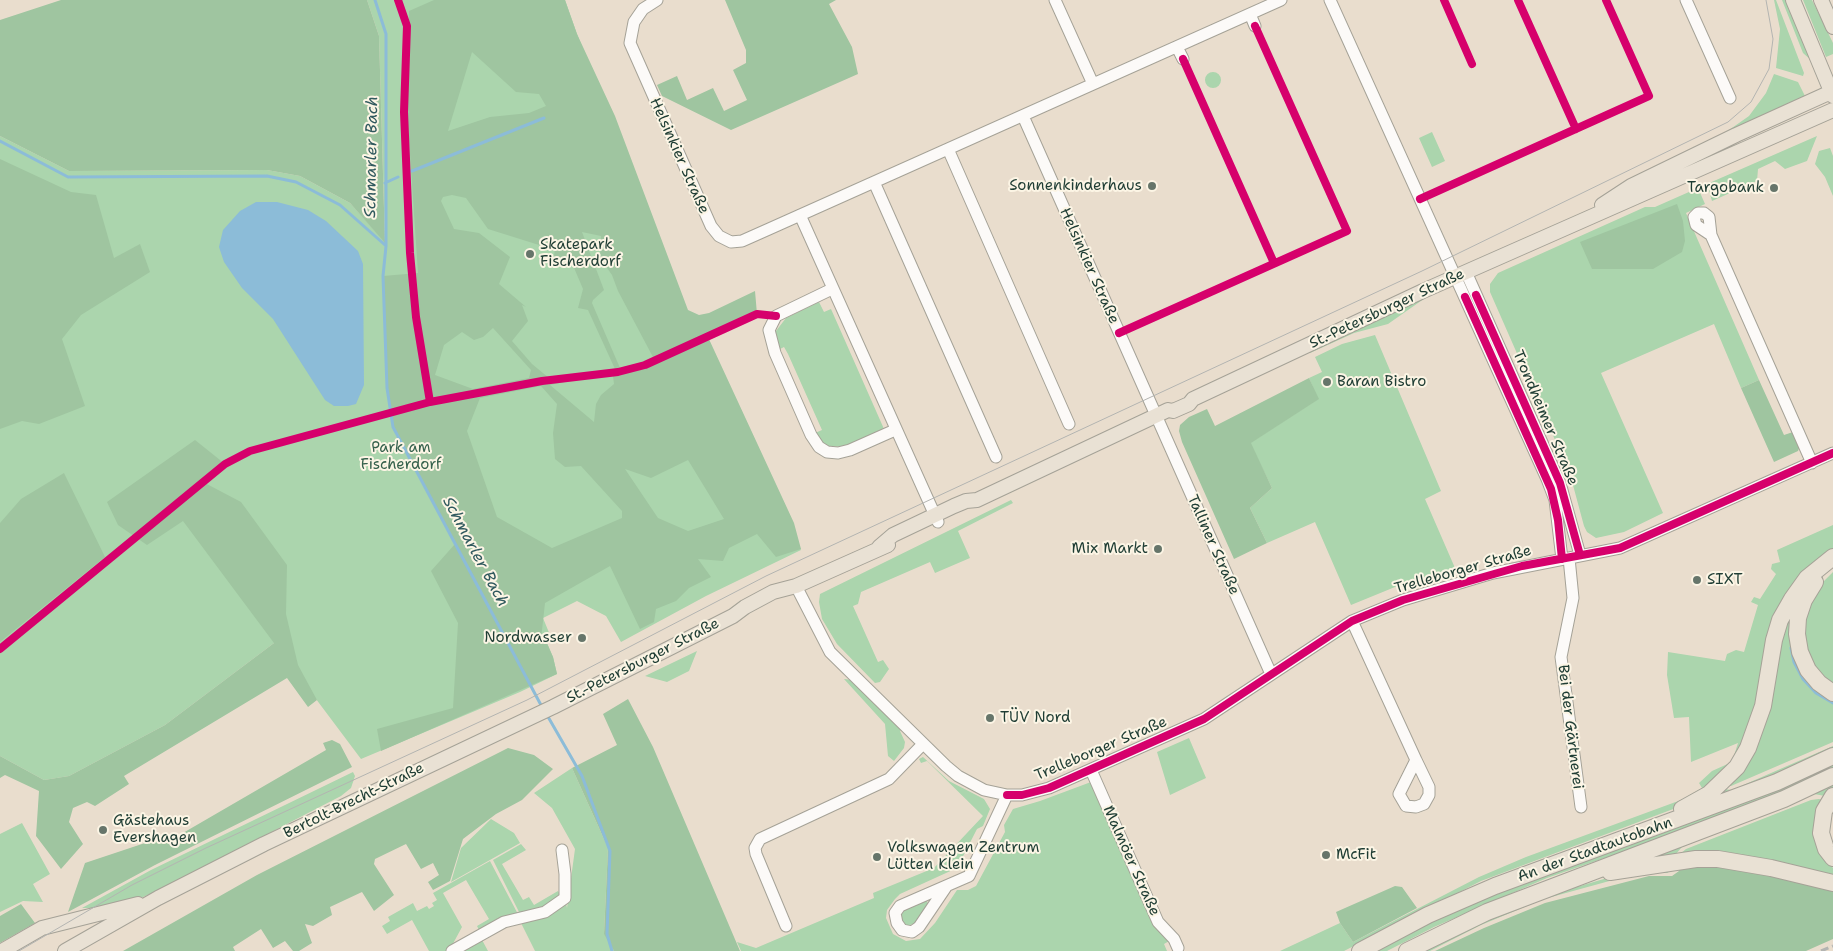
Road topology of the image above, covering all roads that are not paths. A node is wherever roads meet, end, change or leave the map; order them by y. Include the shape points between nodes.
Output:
1 (657, 0) edge
2 (1055, 0) edge
3 (1281, 0) edge
4 (1330, 0) edge
5 (1686, 0) edge
6 (1793, 0) edge
7 (1821, 0) edge
8 (1250, 14) junction
9 (1256, 26) dead end
10 (1833, 27) edge
11 (1177, 47) junction
12 (1183, 59) dead end
13 (1093, 84) junction
14 (1833, 90) edge
15 (1730, 98) dead end
16 (1833, 110) edge
17 (1023, 116) junction
18 (948, 149) junction
19 (874, 182) junction
20 (800, 215) junction
21 (1582, 221) junction
22 (1710, 235) dead end
23 (1461, 274) junction
24 (832, 290) junction
25 (1517, 399) junction
26 (1162, 413) junction
27 (1069, 424) dead end
28 (895, 430) junction
29 (1833, 453) edge
30 (996, 457) dead end
31 (1812, 463) junction
32 (937, 519) junction
33 (1833, 557) edge
34 (1570, 558) junction
35 (1833, 566) edge
36 (796, 586) junction
37 (1352, 621) junction
38 (1271, 674) junction
39 (1833, 693) edge
40 (553, 706) joint
41 (923, 744) junction
42 (1833, 756) edge
43 (1416, 760) dead end
44 (1091, 770) junction
45 (1833, 776) edge
46 (1007, 795) junction
47 (1833, 796) edge
48 (1581, 807) dead end
49 (1622, 839) junction
50 (562, 850) dead end
51 (1833, 858) edge
52 (1583, 874) junction
53 (1833, 883) edge
54 (946, 887) junction
55 (158, 898) junction
56 (786, 926) dead end
57 (1178, 948) dead end
58 (2, 951) edge
59 (65, 951) edge
60 (452, 951) edge
61 (1360, 951) edge
62 (1407, 951) edge

1 - 20 street, Helsinkier Straße via 643,9 634,22 630,43 711,226 719,236 731,242 742,241
2 - 13 street
3 - 8 street, Helsinkier Straße
4 - 23 street
5 - 15 street
6 - 14 main road
7 - 10 main road
8 - 9 street
8 - 11 street, Helsinkier Straße
11 - 12 street
11 - 13 street, Helsinkier Straße
13 - 17 street, Helsinkier Straße
14 - 21 main road, St.-Petersburger Straße via 1631,186
16 - 21 main road, St.-Petersburger Straße
17 - 18 street, Helsinkier Straße
17 - 26 street, Helsinkier Straße
18 - 19 street, Helsinkier Straße
18 - 27 street
19 - 20 street, Helsinkier Straße
19 - 30 street
20 - 24 street
21 - 23 main road, St.-Petersburger Straße
22 - 31 street
23 - 25 street, Trondheimer Straße
23 - 26 main road, St.-Petersburger Straße via 1188,404
24 - 28 street
24 - 28 street via 776,316 769,330 775,353 811,435 819,447 838,453
25 - 34 street, Trondheimer Straße via 1553,494
25 - 34 street, Trondheimer Straße via 1560,483
26 - 32 main road, St.-Petersburger Straße via 977,500 966,501
26 - 38 street, Talliner Straße
28 - 32 street
29 - 31 street, Trelleborger Straße
31 - 34 street, Trelleborger Straße via 1636,542
32 - 36 main road, St.-Petersburger Straße via 893,535 879,547
33 - 49 highway via 1807,578 1780,620 1763,706 1748,748 1737,767 1722,784 1697,802 1653,820
34 - 37 street, Trelleborger Straße via 1515,568 1434,590
34 - 48 street, Bei der Gärtnerei via 1573,598 1561,657
35 - 39 highway via 1812,585 1804,600 1797,634 1808,670
36 - 40 main road, St.-Petersburger Straße via 777,600 748,614 733,616
36 - 41 street, Trelleborger Straße via 830,652
37 - 38 street, Trelleborger Straße
37 - 43 street
38 - 44 street, Trelleborger Straße via 1204,719
40 - 55 main road, Bertolt-Brecht-Straße via 333,810
41 - 46 street, Trelleborger Straße via 958,776 984,790
41 - 56 street via 888,779 760,839 756,854
42 - 49 highway, An der Stadtautobahn via 1777,782
44 - 46 street, Trelleborger Straße via 1049,788
44 - 57 street, Malmöer Straße via 1158,922
45 - 52 highway, An der Stadtautobahn via 1784,799
46 - 54 street via 969,876
47 - 51 highway via 1824,811 1821,833
49 - 61 highway, An der Stadtautobahn via 1495,886 1428,915
50 - 60 street via 565,898 545,912 504,922
52 - 53 highway via 1615,872 1696,858 1771,868
52 - 62 highway, An der Stadtautobahn via 1487,912
54 - 54 street via 900,906 895,913 902,930 912,932 919,927
55 - 58 main road, Bertolt-Brecht-Straße via 42,928
55 - 59 main road, Bertolt-Brecht-Straße

